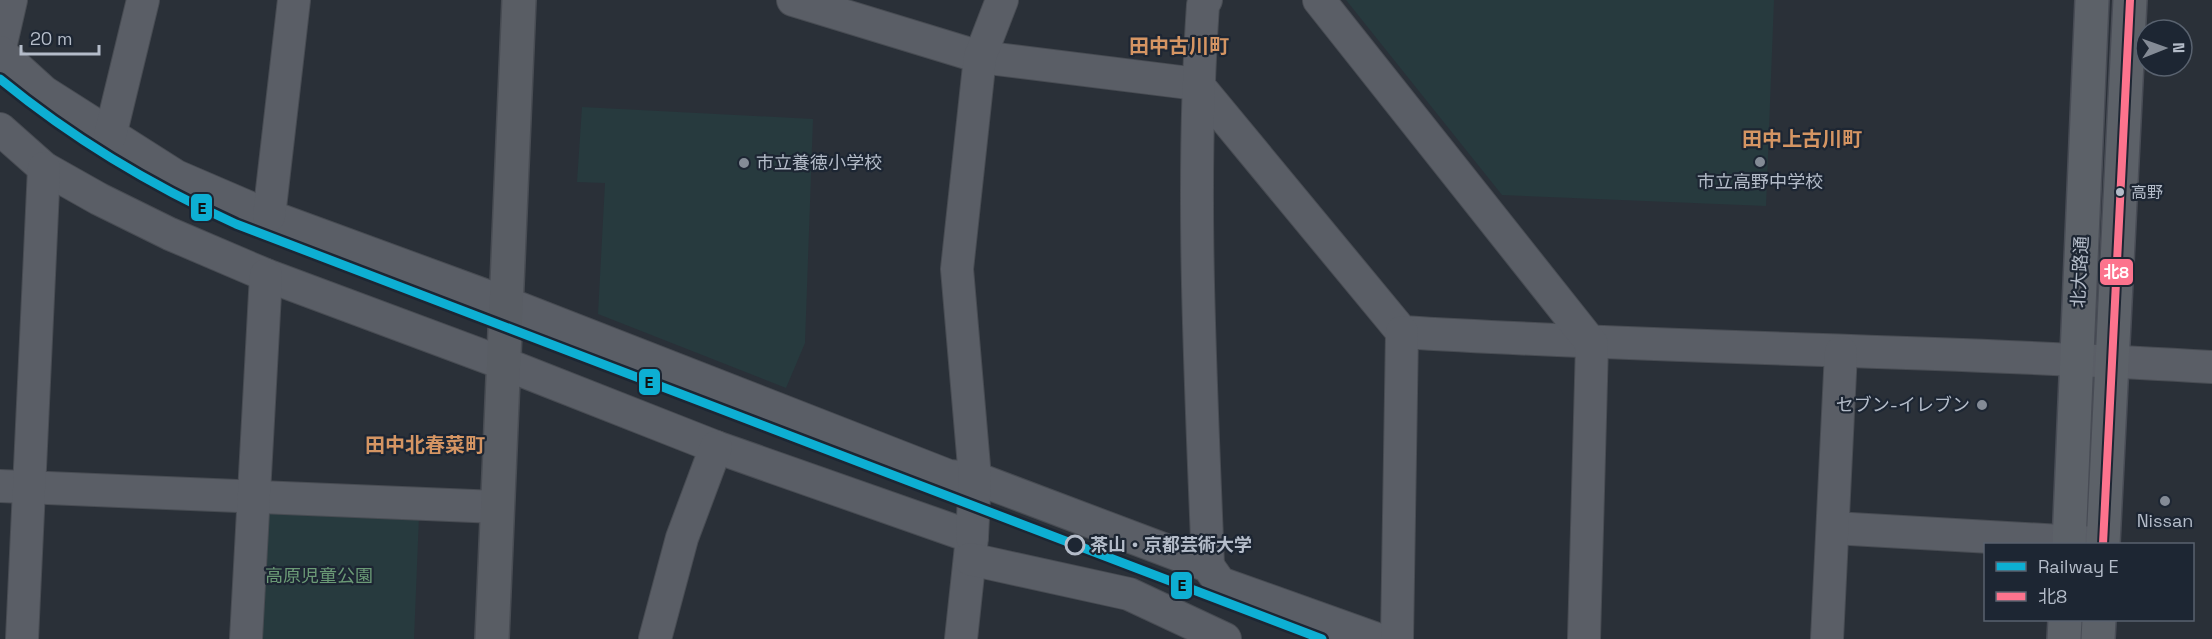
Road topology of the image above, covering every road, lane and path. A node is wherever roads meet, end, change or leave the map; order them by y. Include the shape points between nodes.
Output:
1 (11, 0) edge
2 (142, 0) edge
3 (294, 0) edge
4 (519, 0) edge
5 (793, 0) edge
6 (1002, 0) edge
7 (1206, 0) edge
8 (1319, 0) edge
9 (2092, 0) edge
10 (2130, 0) edge
11 (0, 50) edge
12 (980, 57) junction
13 (1197, 84) junction
14 (0, 129) edge
15 (110, 136) junction
16 (44, 168) junction
17 (269, 216) junction
18 (266, 275) junction
19 (506, 303) junction
20 (1402, 332) junction
21 (1592, 344) junction
22 (1841, 352) junction
23 (2076, 359) junction
24 (2114, 361) junction
25 (505, 364) junction
26 (2212, 367) edge
27 (716, 447) junction
28 (975, 478) junction
29 (0, 486) edge
30 (31, 487) junction
31 (254, 498) junction
32 (497, 507) junction
33 (1833, 528) junction
34 (2069, 543) edge
35 (2103, 543) edge
36 (971, 548) junction
37 (1208, 566) junction
38 (2065, 621) edge
39 (2099, 621) edge
40 (22, 639) edge
41 (246, 639) edge
42 (492, 639) edge
43 (655, 639) edge
44 (961, 639) edge
45 (1225, 639) edge
46 (1377, 639) edge
47 (1397, 639) edge
48 (1584, 639) edge
49 (1827, 639) edge
50 (2064, 639) edge
51 (2098, 639) edge

1 - 11 street
2 - 15 street
3 - 17 street
4 - 19 street
5 - 12 street
6 - 12 street
7 - 13 street
8 - 21 street
9 - 23 main road, 北大路通
10 - 24 main road, 北大路通
11 - 15 street via 44,92
12 - 13 street
12 - 28 street via 957,269
13 - 20 street
13 - 37 street via 1198,316
14 - 16 street
15 - 17 street via 176,176
16 - 18 street via 170,234
16 - 30 street
17 - 19 street
18 - 25 street
18 - 31 street
19 - 25 street
19 - 28 street via 949,476
20 - 21 street
20 - 47 street
21 - 22 street
21 - 48 street
22 - 23 street
22 - 33 street
23 - 24 street
23 - 34 main road, 北大路通
24 - 26 street
24 - 35 main road, 北大路通
25 - 27 street
25 - 32 street
27 - 36 street
27 - 43 street via 682,537
28 - 36 street
28 - 37 street
29 - 30 street
30 - 31 street
30 - 40 street
31 - 32 street
31 - 41 street
32 - 42 street
33 - 34 street
33 - 49 street
36 - 44 street
36 - 45 street via 1129,594
37 - 46 street via 1220,583
38 - 50 main road
39 - 51 main road

